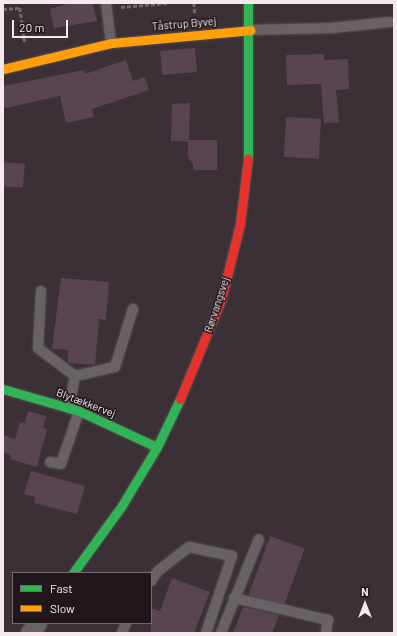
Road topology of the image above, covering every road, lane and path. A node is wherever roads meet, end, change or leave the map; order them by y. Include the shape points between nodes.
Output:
1 (168, 3) edge
2 (248, 3) edge
3 (106, 6) edge
4 (3, 9) edge
5 (390, 22) dead end
6 (250, 30) junction
7 (111, 43) junction
8 (27, 63) junction
9 (3, 69) edge
10 (41, 291) dead end
11 (133, 309) dead end
12 (75, 376) junction
13 (3, 389) edge
14 (74, 409) junction
15 (157, 447) junction
16 (50, 462) dead end
17 (259, 539) dead end
18 (74, 572) edge
19 (152, 580) edge
20 (234, 598) junction
21 (36, 624) edge
22 (30, 633) edge
23 (206, 633) edge
24 (220, 633) edge
25 (326, 633) edge

1 - 3 path
2 - 6 street, Rørvangsvej
3 - 7 lane
4 - 8 path via 20,8
5 - 6 lane via 332,28
6 - 7 street, Tåstrup Byvej
6 - 15 street, Rørvangsvej via 249,137 240,224 221,300 196,367
7 - 8 street, Tåstrup Byvej
8 - 9 street, Tåstrup Byvej
10 - 12 lane via 38,348
11 - 12 lane via 115,367
12 - 14 lane
13 - 14 street, Blytækkervej
14 - 15 street, Blytækkervej
14 - 16 lane via 61,464
15 - 18 street, Rørvangsvej via 121,507
17 - 20 lane
19 - 23 lane via 158,571 188,547 232,556
20 - 24 lane
20 - 25 lane via 328,620
21 - 22 street

